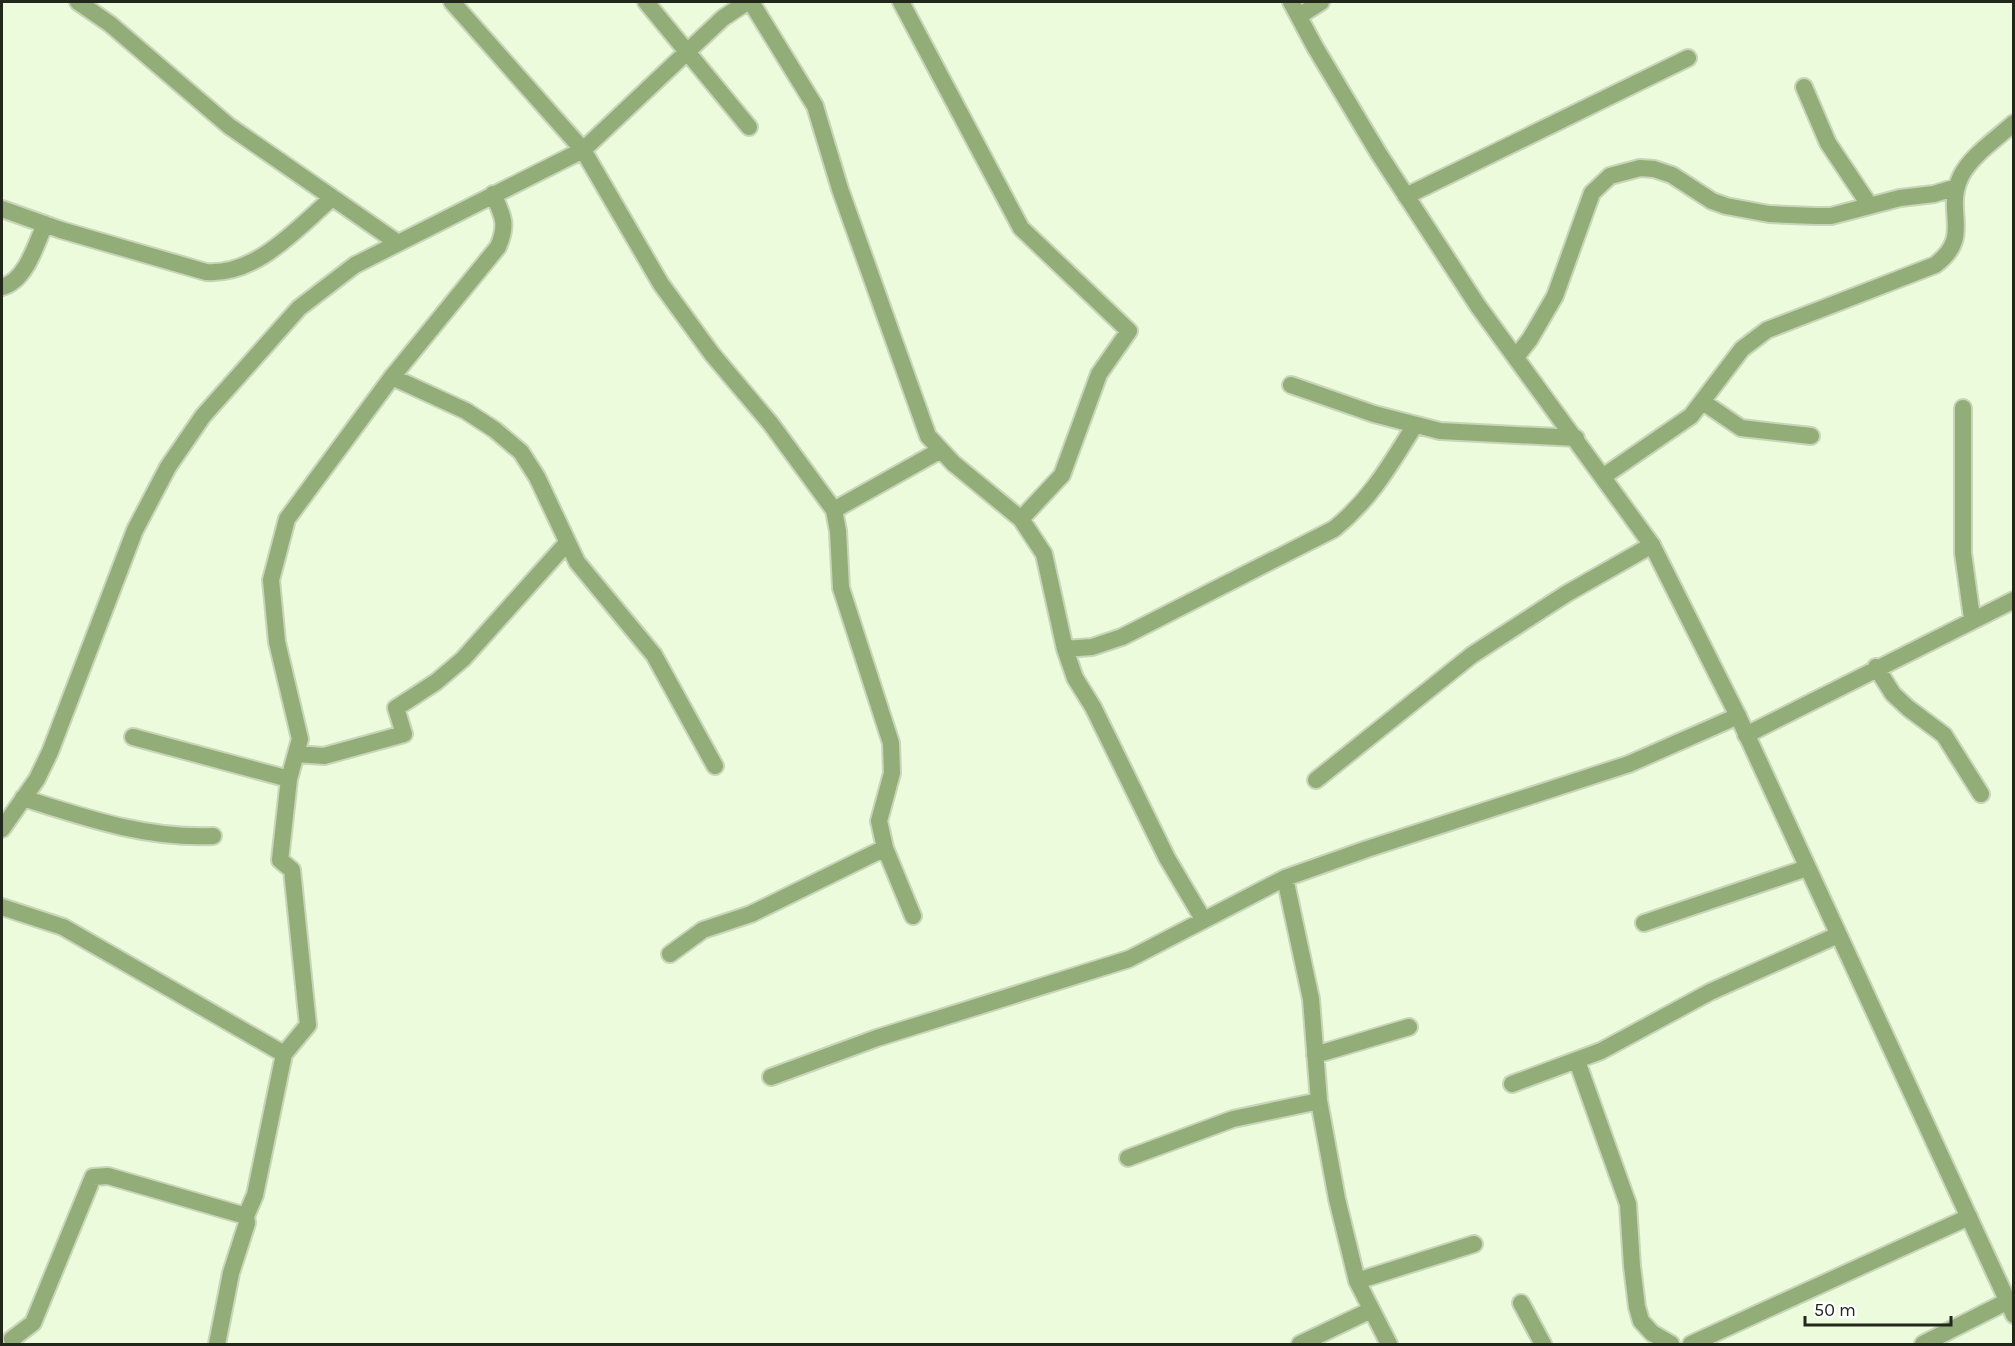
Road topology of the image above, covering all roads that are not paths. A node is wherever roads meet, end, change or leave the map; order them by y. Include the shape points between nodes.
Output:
1 (78, 2) edge
2 (452, 2) edge
3 (646, 2) edge
4 (749, 2) edge
5 (901, 2) edge
6 (1321, 2) edge
7 (1295, 9) edge
8 (688, 51) junction
9 (1688, 58) dead end
10 (1804, 87) dead end
11 (2013, 123) edge
12 (749, 127) dead end
13 (583, 150) junction
14 (1957, 187) junction
15 (493, 194) junction
16 (1406, 196) junction
17 (331, 199) junction
18 (1870, 206) junction
19 (2, 209) edge
20 (45, 224) junction
21 (398, 243) junction
22 (2, 287) edge
23 (1516, 357) junction
24 (392, 376) junction
25 (1291, 385) dead end
26 (1703, 402) junction
27 (1963, 408) dead end
28 (1415, 425) junction
29 (1811, 436) dead end
30 (1576, 438) junction
31 (939, 451) junction
32 (1604, 476) junction
33 (834, 510) junction
34 (1021, 519) junction
35 (566, 544) junction
36 (1652, 545) junction
37 (2013, 600) edge
38 (1972, 618) junction
39 (1065, 649) junction
40 (1876, 667) junction
41 (1738, 716) junction
42 (1746, 735) junction
43 (133, 737) dead end
44 (296, 754) junction
45 (715, 766) dead end
46 (289, 779) junction
47 (1316, 780) dead end
48 (1981, 794) dead end
49 (23, 798) junction
50 (5, 820) edge
51 (213, 836) dead end
52 (885, 848) junction
53 (1807, 868) junction
54 (1285, 878) junction
55 (2, 907) edge
56 (913, 916) dead end
57 (1203, 919) junction
58 (1644, 923) dead end
59 (1838, 934) junction
60 (670, 954) dead end
61 (1409, 1027) dead end
62 (284, 1054) junction
63 (1315, 1055) junction
64 (1577, 1060) junction
65 (771, 1077) dead end
66 (1512, 1084) dead end
67 (1319, 1101) junction
68 (1128, 1158) dead end
69 (246, 1216) junction
70 (1969, 1217) junction
71 (1474, 1244) dead end
72 (1357, 1281) junction
73 (1521, 1303) dead end
74 (2011, 1308) edge
75 (1371, 1310) junction
76 (14, 1341) edge
77 (217, 1344) edge
78 (1300, 1344) edge
79 (1389, 1344) edge
80 (1543, 1344) edge
81 (1671, 1344) edge
82 (1691, 1344) edge
83 (1923, 1344) edge

1 - 17 street via 110,24 229,126
2 - 13 street
3 - 8 street
4 - 8 street via 723,18
4 - 31 street via 815,106 840,189 928,436
5 - 34 street via 1021,228 1129,331 1099,374 1062,475
6 - 7 street
7 - 16 street
8 - 12 street
8 - 13 street
9 - 16 street
10 - 18 street via 1828,143
11 - 14 street via 1966,167
13 - 15 street
13 - 33 street via 661,284
14 - 18 street
14 - 26 street via 1957,237 1946,257 1935,266 1767,330 1742,349
15 - 21 street
15 - 24 street via 504,218 504,233 498,247
16 - 23 street
17 - 20 street via 264,255 224,274
17 - 21 street
18 - 23 street via 1832,216 1769,214 1712,201 1672,175 1654,169 1640,168 1611,177 1592,193 1555,296
19 - 20 street
20 - 22 street via 24,268 14,281
21 - 49 street via 356,265 299,308 203,417 168,467 135,530 51,752
23 - 30 street
24 - 35 street via 466,411 521,452 537,477
24 - 44 street via 287,519 271,580 277,642 300,739
25 - 28 street
26 - 29 street via 1741,428
26 - 32 street via 1678,427
27 - 38 street via 1963,553
28 - 30 street via 1440,431
28 - 39 street via 1373,493 1334,529 1122,637 1092,647
30 - 32 street
31 - 33 street
31 - 34 street
32 - 36 street
33 - 52 street via 841,588 891,743 892,773 879,821
34 - 39 street via 1044,554
35 - 44 street via 463,659 396,708 404,734 324,756
35 - 45 street via 654,655
36 - 41 street
36 - 47 street via 1566,594 1472,655
37 - 38 street
38 - 40 street
39 - 57 street via 1075,678 1167,858
40 - 42 street
40 - 48 street via 1893,694 1944,735
41 - 42 street
41 - 54 street via 1629,764
42 - 53 street
43 - 46 street
44 - 46 street
46 - 62 street via 280,860 292,870 308,1025
49 - 50 street
49 - 51 street via 120,828
52 - 56 street
52 - 60 street via 751,914 703,930
53 - 58 street
53 - 59 street
54 - 57 street
54 - 63 street via 1311,999
55 - 62 street via 63,927
57 - 65 street via 1169,941 1129,959 877,1038
59 - 64 street via 1726,984
59 - 70 street
61 - 63 street
62 - 69 street via 255,1195
63 - 67 street
64 - 66 street
64 - 81 street via 1628,1204 1636,1307 1641,1321 1652,1333
67 - 68 street via 1233,1119
67 - 72 street
69 - 76 street via 108,1176 93,1177 33,1323
69 - 77 street
70 - 74 street
70 - 82 street
71 - 72 street
72 - 75 street
73 - 80 street
74 - 83 street
75 - 78 street
75 - 79 street

